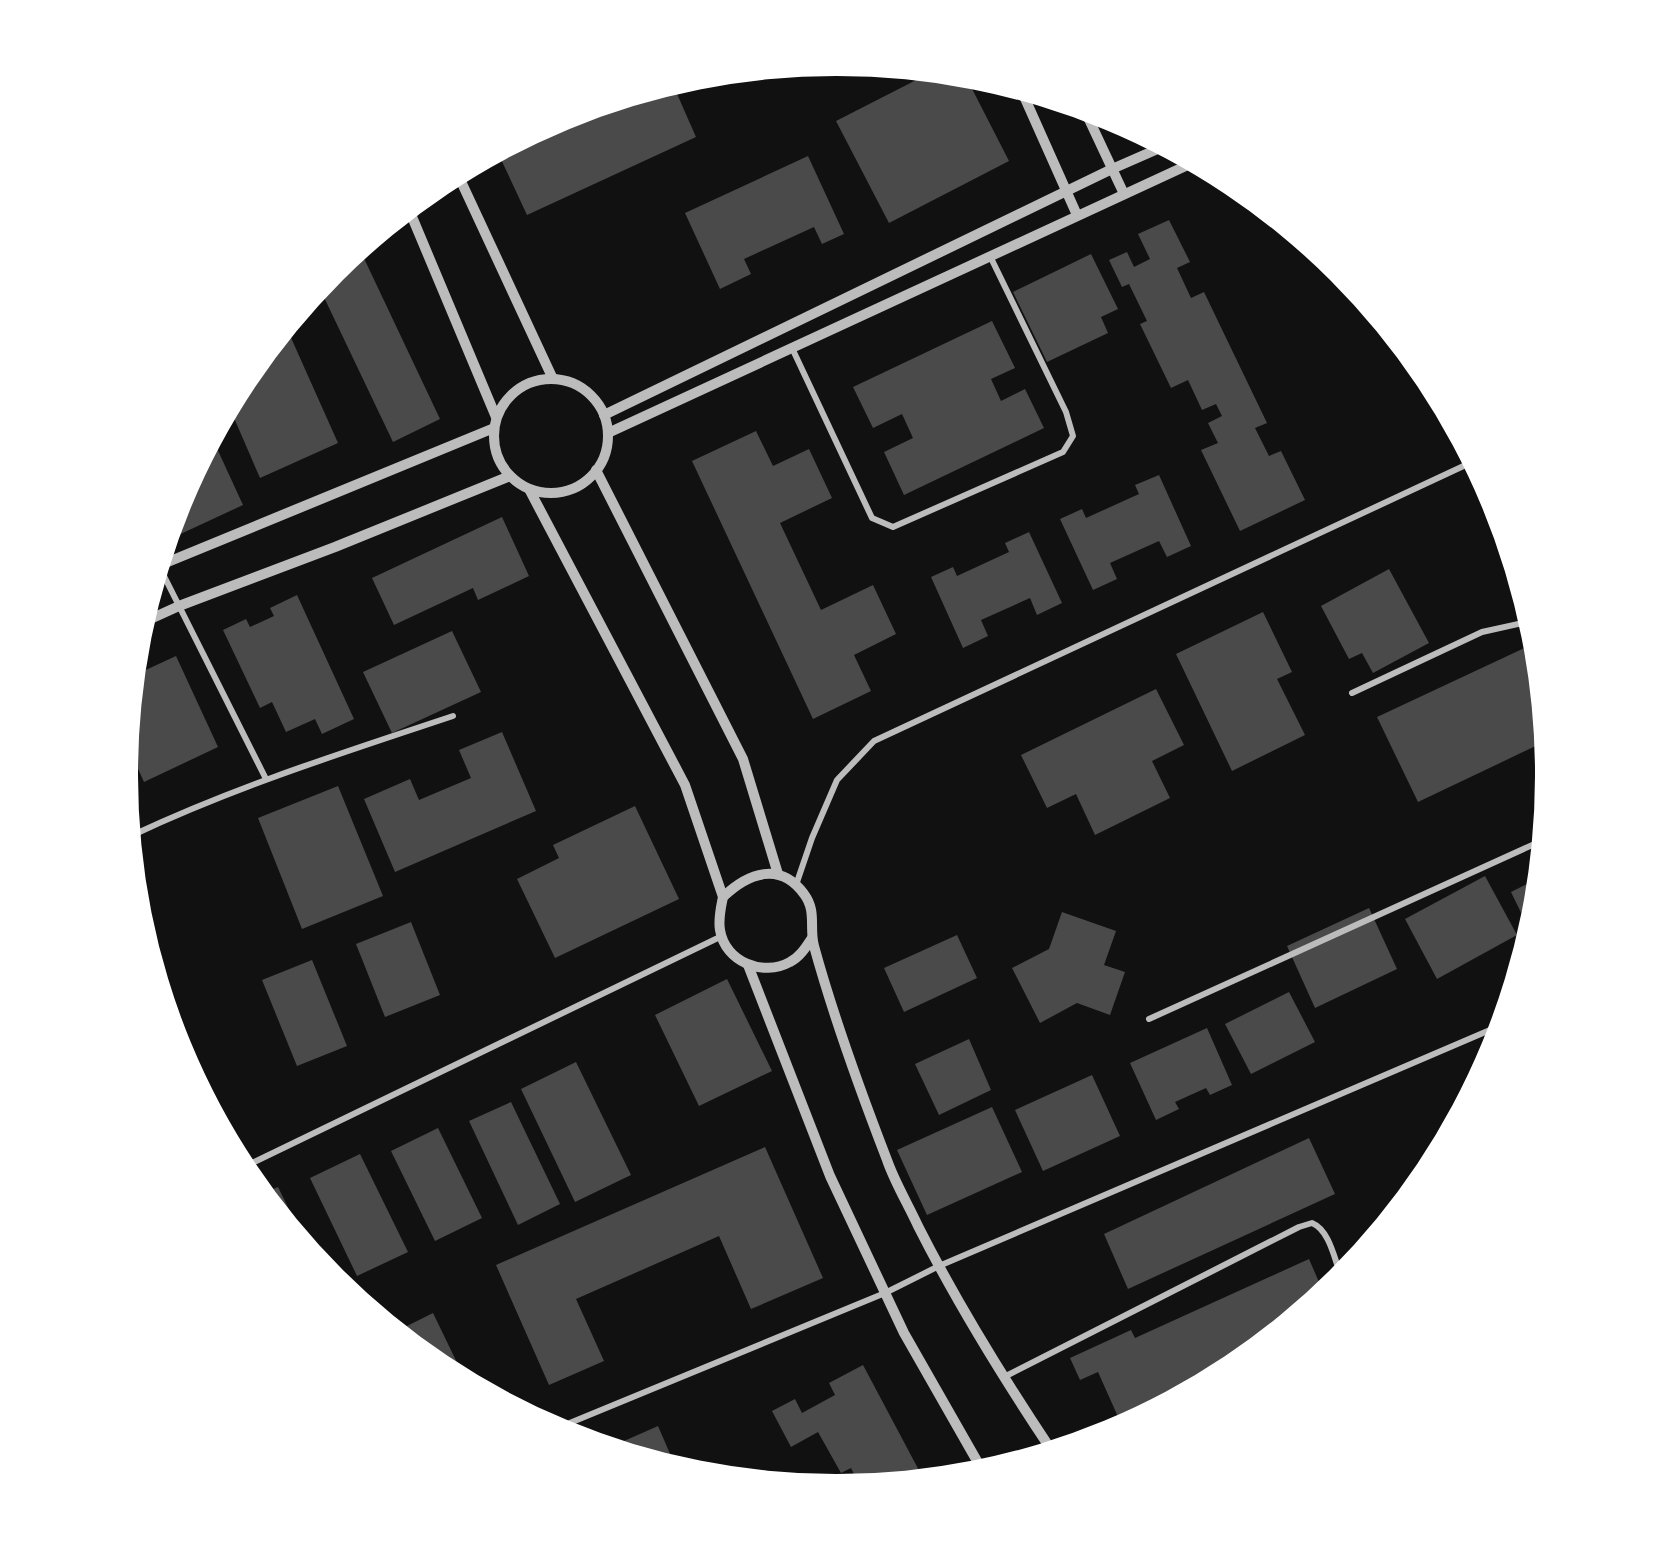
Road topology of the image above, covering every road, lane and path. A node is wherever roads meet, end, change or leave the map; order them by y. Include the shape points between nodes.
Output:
1 (1027, 103) edge
2 (1092, 125) edge
3 (1151, 152) edge
4 (1182, 168) edge
5 (1112, 169) junction
6 (463, 185) edge
7 (1066, 192) junction
8 (1124, 194) junction
9 (1077, 215) junction
10 (413, 220) edge
11 (990, 256) junction
12 (792, 348) junction
13 (553, 378) junction
14 (604, 415) junction
15 (495, 422) junction
16 (608, 433) junction
17 (1463, 466) edge
18 (596, 470) junction
19 (510, 476) junction
20 (529, 489) junction
21 (172, 560) edge
22 (166, 580) edge
23 (179, 606) junction
24 (157, 616) edge
25 (1518, 624) edge
26 (1352, 693) dead end
27 (453, 716) dead end
28 (266, 779) junction
29 (140, 832) edge
30 (1531, 846) edge
31 (778, 874) junction
32 (796, 885) junction
33 (723, 897) junction
34 (722, 936) junction
35 (812, 938) junction
36 (748, 965) junction
37 (1149, 1019) dead end
38 (1486, 1032) edge
39 (255, 1162) edge
40 (1337, 1262) edge
41 (939, 1266) junction
42 (885, 1293) junction
43 (1003, 1378) junction
44 (574, 1422) edge
45 (1045, 1441) edge
46 (976, 1459) edge

1 - 7 street
2 - 5 street
3 - 5 street
4 - 8 street
5 - 7 street
5 - 8 street
6 - 13 street
7 - 9 street
7 - 14 street
8 - 9 street
9 - 11 street
10 - 15 street
11 - 12 street
11 - 12 street via 1066,411 1073,436 1063,452 893,526 873,518
12 - 16 street
13 - 14 street via 579,385 595,398
13 - 15 street via 523,384 507,397
14 - 16 street
15 - 19 street via 495,452
15 - 21 street
16 - 18 street via 606,451
17 - 32 street via 874,741 837,780
18 - 20 street via 570,490 552,493
18 - 31 street via 743,759
19 - 20 street
19 - 23 street
20 - 33 street via 685,785
22 - 23 street
23 - 24 street
23 - 28 street
25 - 26 street via 1482,632
27 - 28 street
28 - 29 street
30 - 37 street
31 - 32 street
31 - 33 street via 748,878
32 - 35 street via 812,908
33 - 34 street
34 - 36 street via 735,957
34 - 39 street
35 - 36 street via 792,961 778,967
35 - 41 street via 833,1012 888,1164
36 - 42 street via 830,1176
38 - 41 street
40 - 43 street via 1320,1226 1312,1223 1299,1227
41 - 42 street
41 - 43 street
42 - 44 street
42 - 46 street
43 - 45 street

